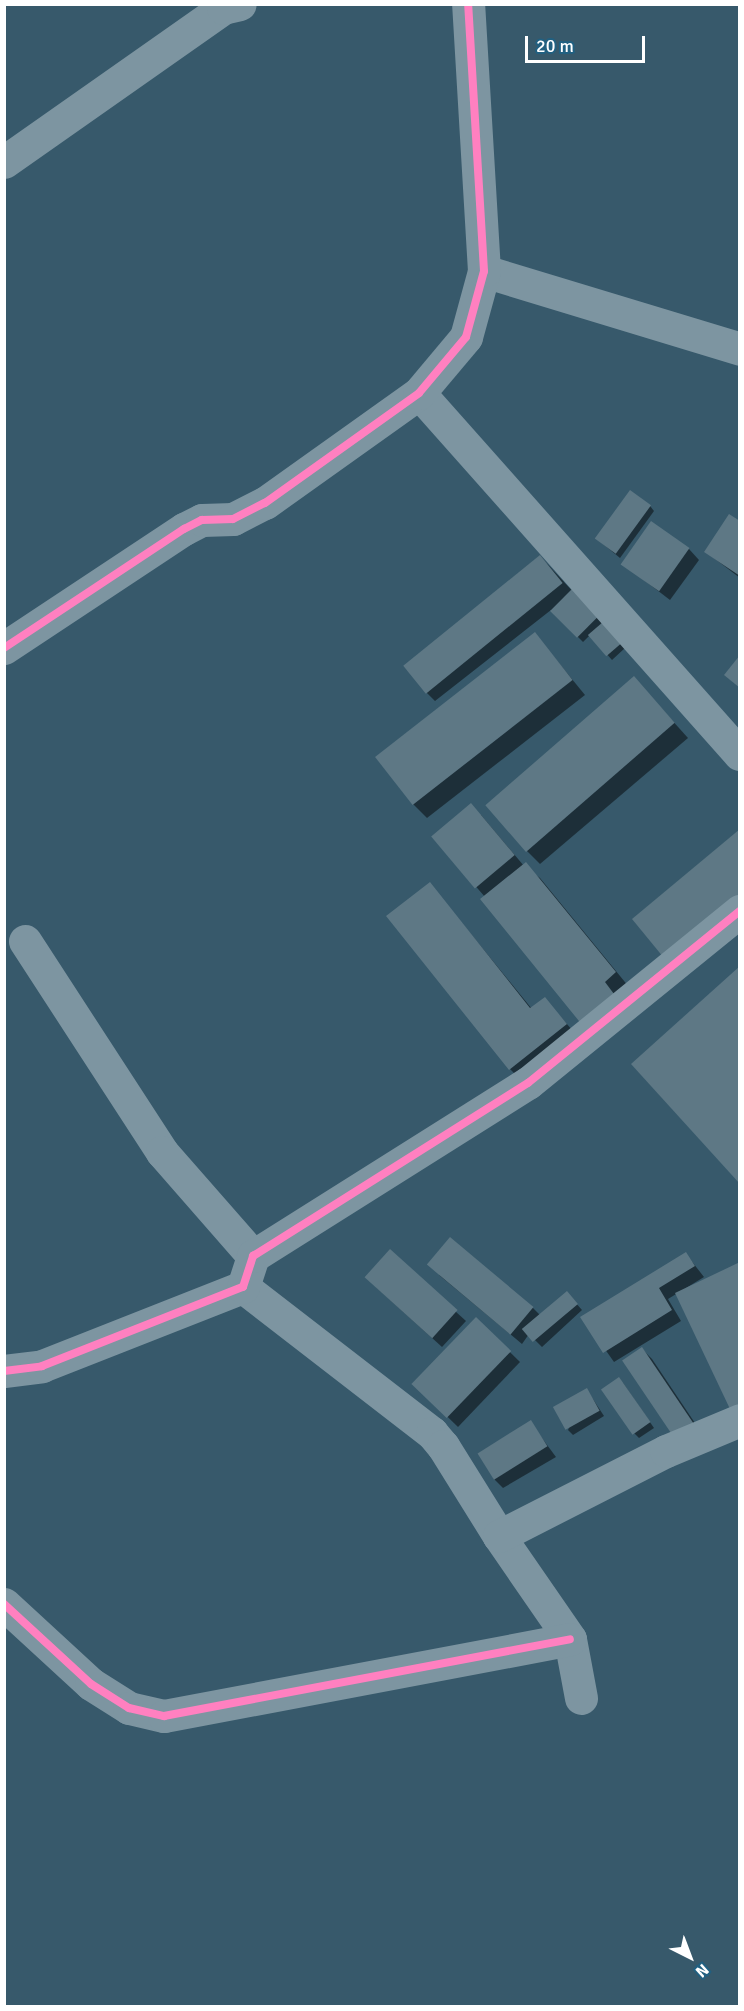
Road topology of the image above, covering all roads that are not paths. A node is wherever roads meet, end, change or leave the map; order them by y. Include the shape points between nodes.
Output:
1 (468, 4) edge
2 (225, 6) edge
3 (4, 162) edge
4 (484, 271) junction
5 (740, 350) edge
6 (419, 393) junction
7 (4, 648) edge
8 (740, 754) edge
9 (740, 911) edge
10 (25, 941) dead end
11 (253, 1256) junction
12 (243, 1287) junction
13 (4, 1371) edge
14 (740, 1420) edge
15 (499, 1536) junction
16 (4, 1604) edge
17 (570, 1639) junction
18 (581, 1698) dead end

1 - 4 street
2 - 3 street
4 - 5 street
4 - 6 street via 466,337
6 - 7 street via 265,503 233,519 202,520 184,529
6 - 8 street
9 - 11 street via 528,1083
10 - 11 street via 162,1152
11 - 12 street
12 - 13 street via 42,1366
12 - 15 street via 432,1433
14 - 15 street via 666,1451
15 - 17 street
16 - 17 street via 91,1684 129,1708 164,1716
17 - 18 street

